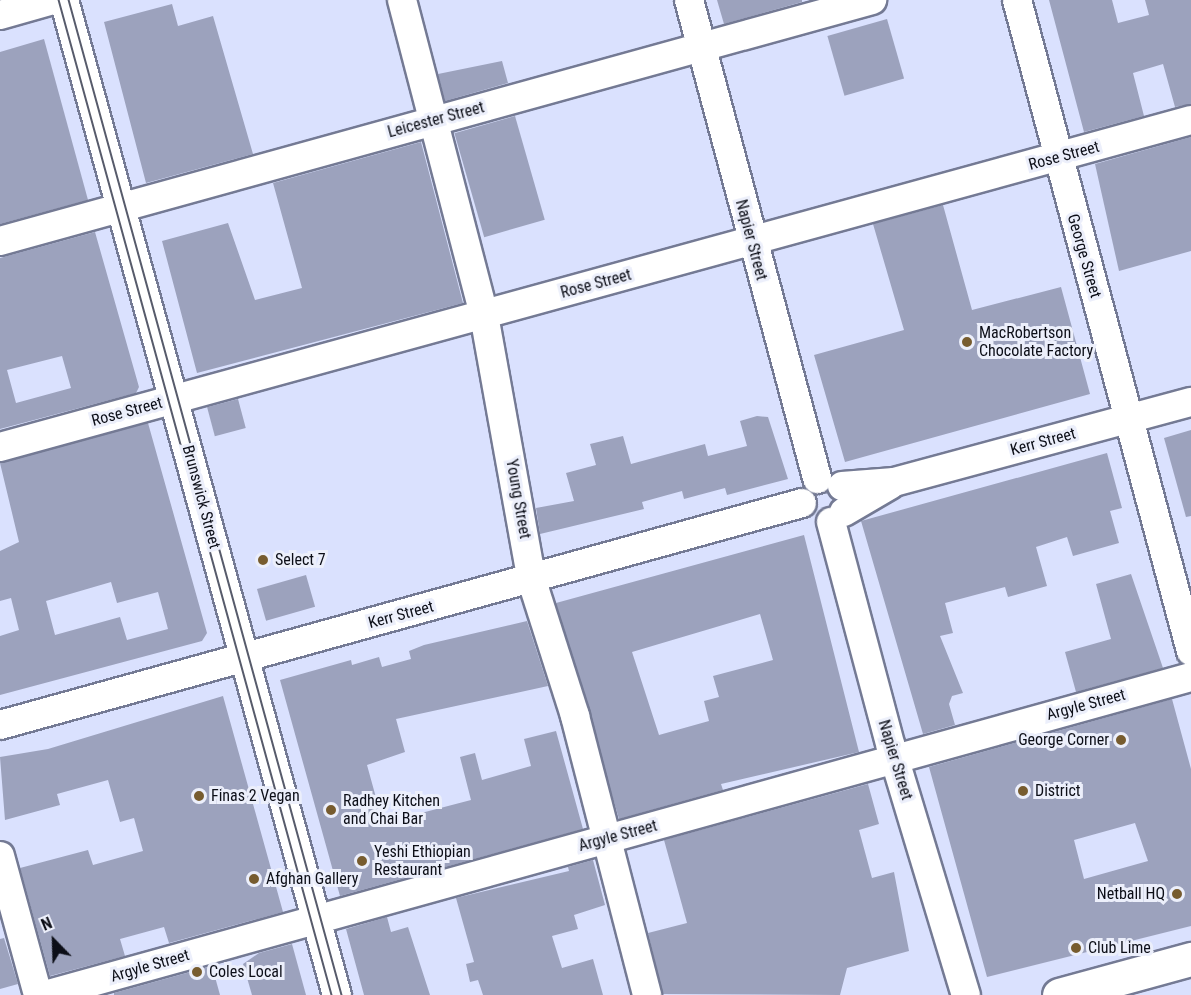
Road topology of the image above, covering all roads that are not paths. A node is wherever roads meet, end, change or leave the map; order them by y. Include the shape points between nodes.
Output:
1 (53, 0) edge
2 (64, 0) edge
3 (402, 0) edge
4 (689, 0) edge
5 (872, 0) edge
6 (1017, 0) edge
7 (0, 15) edge
8 (700, 48) junction
9 (1191, 120) edge
10 (433, 121) junction
11 (1056, 158) junction
12 (121, 208) junction
13 (0, 241) edge
14 (751, 243) junction
15 (484, 315) junction
16 (174, 399) junction
17 (1191, 402) edge
18 (1129, 418) junction
19 (0, 447) edge
20 (833, 500) junction
21 (532, 581) junction
22 (1191, 651) edge
23 (244, 657) junction
24 (1191, 676) edge
25 (0, 725) edge
26 (894, 759) junction
27 (607, 839) junction
28 (0, 856) edge
29 (316, 920) junction
30 (1191, 959) edge
31 (1077, 993) edge
32 (38, 995) edge
33 (45, 995) edge
34 (337, 995) edge
35 (647, 995) edge
36 (966, 995) edge

1 - 7 street
2 - 12 street, Brunswick Street
3 - 10 street, Young Street
4 - 8 street, Napier Street
5 - 8 street, Leicester Street
6 - 11 street, George Street
8 - 10 street, Leicester Street
8 - 14 street, Napier Street
9 - 11 street, Rose Street
10 - 12 street, Leicester Street
10 - 15 street, Young Street
11 - 14 street, Rose Street
11 - 18 street, George Street
12 - 13 street, Leicester Street
12 - 16 street, Brunswick Street
14 - 15 street, Rose Street
14 - 20 street, Napier Street
15 - 16 street, Rose Street
15 - 21 street, Young Street
16 - 19 street, Rose Street
16 - 23 street, Brunswick Street
17 - 18 street, Kerr Street
18 - 20 street, Kerr Street
18 - 22 street, George Street
20 - 21 street, Kerr Street via 815,521 802,503
20 - 26 street, Napier Street
21 - 23 street, Kerr Street
21 - 27 street, Young Street
23 - 25 street, Kerr Street
23 - 29 street, Brunswick Street
24 - 26 street, Argyle Street
26 - 27 street, Argyle Street
26 - 36 street, Napier Street
27 - 29 street, Argyle Street
27 - 35 street, Young Street
28 - 32 street
29 - 33 street, Argyle Street
29 - 34 street, Brunswick Street
30 - 31 main road

